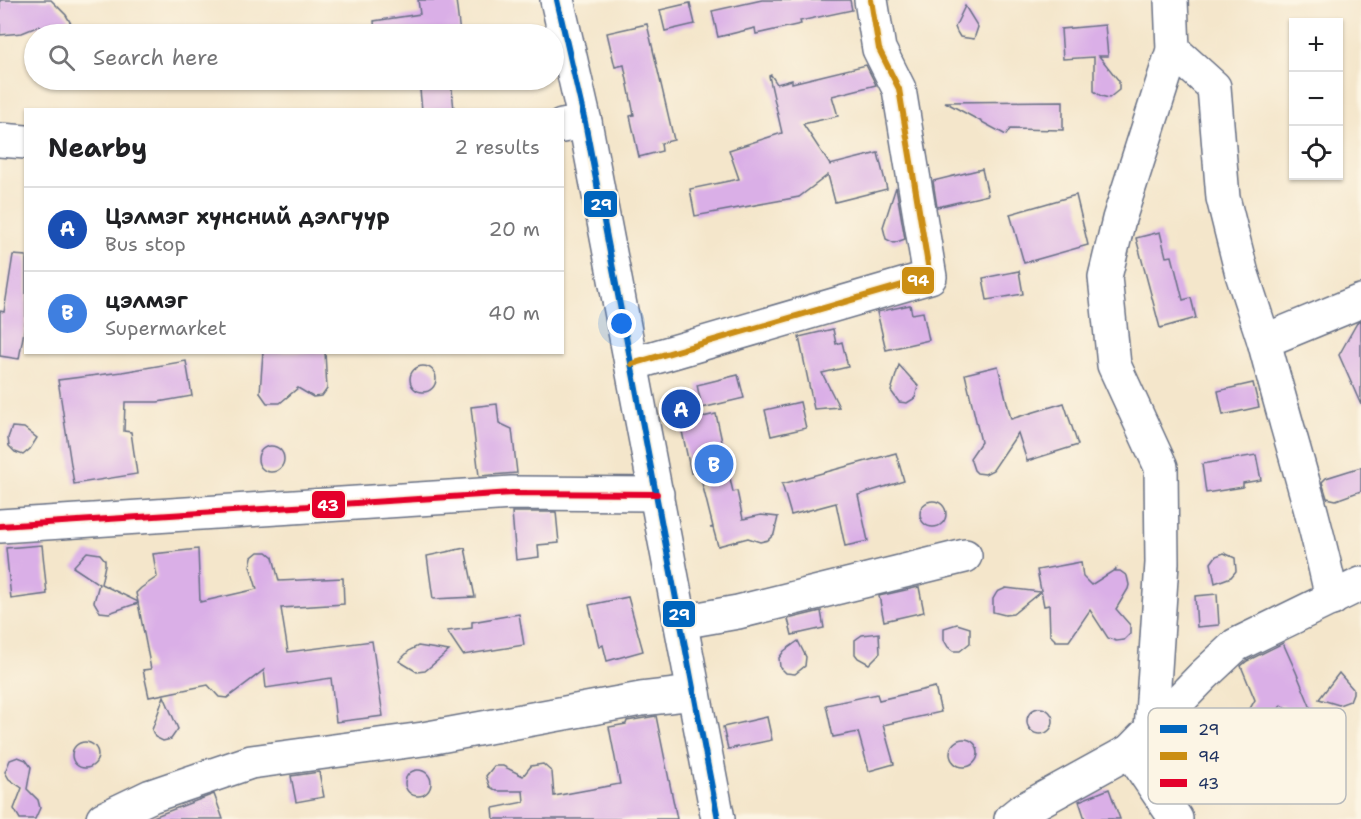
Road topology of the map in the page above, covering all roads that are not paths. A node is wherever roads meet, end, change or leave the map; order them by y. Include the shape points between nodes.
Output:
1 (557, 0) edge
2 (870, 0) edge
3 (1171, 0) edge
4 (560, 24) edge
5 (564, 51) edge
6 (1173, 51) junction
7 (574, 124) edge
8 (0, 140) edge
9 (24, 142) edge
10 (1361, 301) edge
11 (1263, 341) junction
12 (632, 364) junction
13 (657, 494) junction
14 (0, 526) edge
15 (965, 556) dead end
16 (1361, 584) edge
17 (1332, 598) junction
18 (681, 622) junction
19 (694, 693) junction
20 (1172, 708) edge
21 (1148, 733) edge
22 (1140, 741) junction
23 (1148, 758) edge
24 (1169, 804) edge
25 (103, 819) edge
26 (718, 819) edge
27 (1011, 819) edge
28 (1176, 819) edge

1 - 4 street
2 - 12 street via 879,49 899,89 930,277
3 - 6 street
5 - 7 street
6 - 11 street via 1214,87 1223,198
6 - 22 street via 1119,219 1105,277 1114,364 1161,467 1162,563
7 - 12 street
8 - 9 street
10 - 11 street
11 - 17 street via 1320,541
12 - 13 street
13 - 14 street via 512,493
13 - 18 street
15 - 18 street via 738,612
16 - 17 street
17 - 20 street via 1236,645
18 - 19 street
19 - 25 street via 423,739 251,762 150,796
19 - 26 street
21 - 22 street
22 - 23 street
22 - 27 street
24 - 28 street

